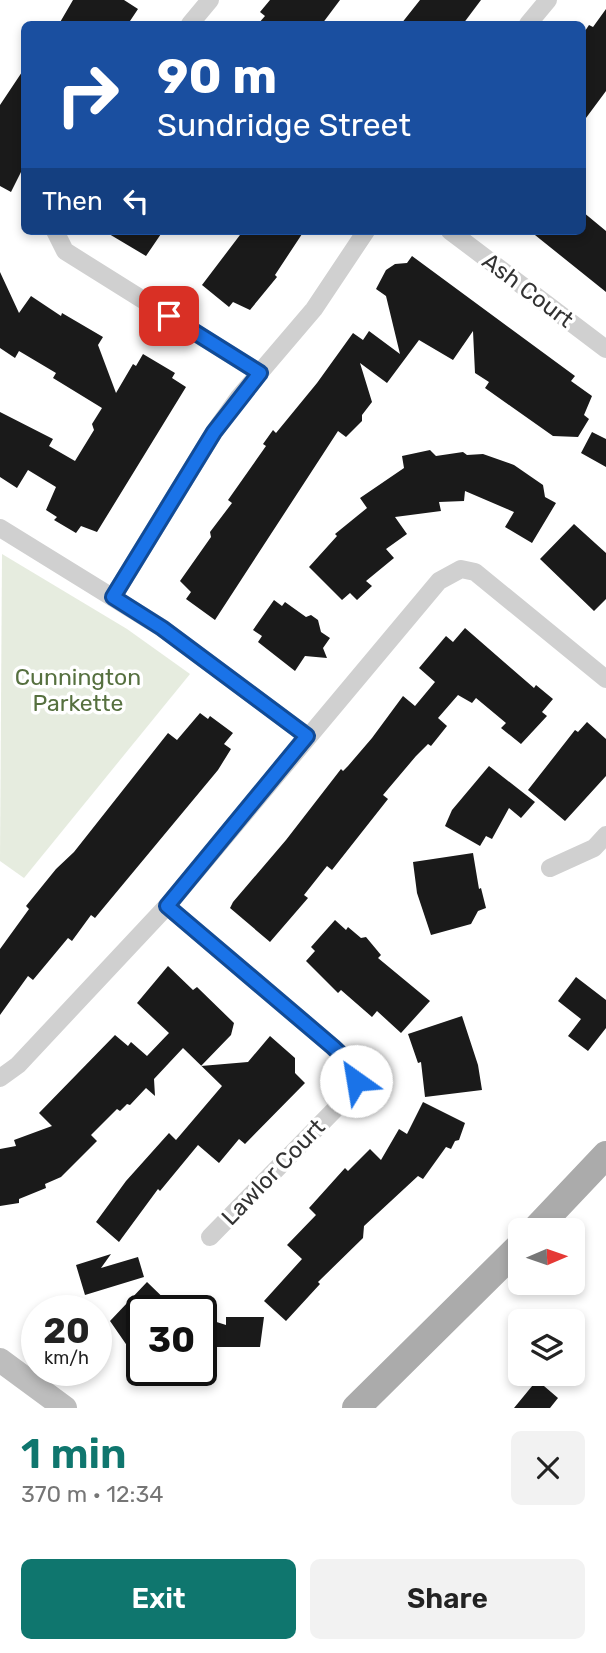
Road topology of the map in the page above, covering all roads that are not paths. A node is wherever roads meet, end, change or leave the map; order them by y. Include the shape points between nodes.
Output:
1 (210, 0) edge
2 (548, 0) edge
3 (192, 21) edge
4 (530, 21) edge
5 (57, 235) edge
6 (363, 235) edge
7 (455, 235) edge
8 (606, 349) edge
9 (260, 373) junction
10 (0, 528) edge
11 (113, 597) junction
12 (606, 679) edge
13 (307, 736) junction
14 (606, 835) edge
15 (550, 868) dead end
16 (167, 906) junction
17 (0, 1078) edge
18 (606, 1155) edge
19 (546, 1218) edge
20 (210, 1237) dead end
21 (508, 1258) edge
22 (0, 1360) edge
23 (65, 1408) edge
24 (356, 1408) edge

1 - 3 street
2 - 4 street
5 - 9 street via 65,251
6 - 9 street via 314,309
7 - 8 street, Ash Court
9 - 11 street via 214,432
10 - 11 street
11 - 13 street
12 - 13 street via 490,583 461,569 439,581
13 - 16 street
14 - 15 street via 594,848
16 - 17 street
16 - 20 street, Lawlor Court via 333,1047 353,1066 356,1081 346,1097
18 - 19 main road
21 - 24 main road
22 - 23 main road

